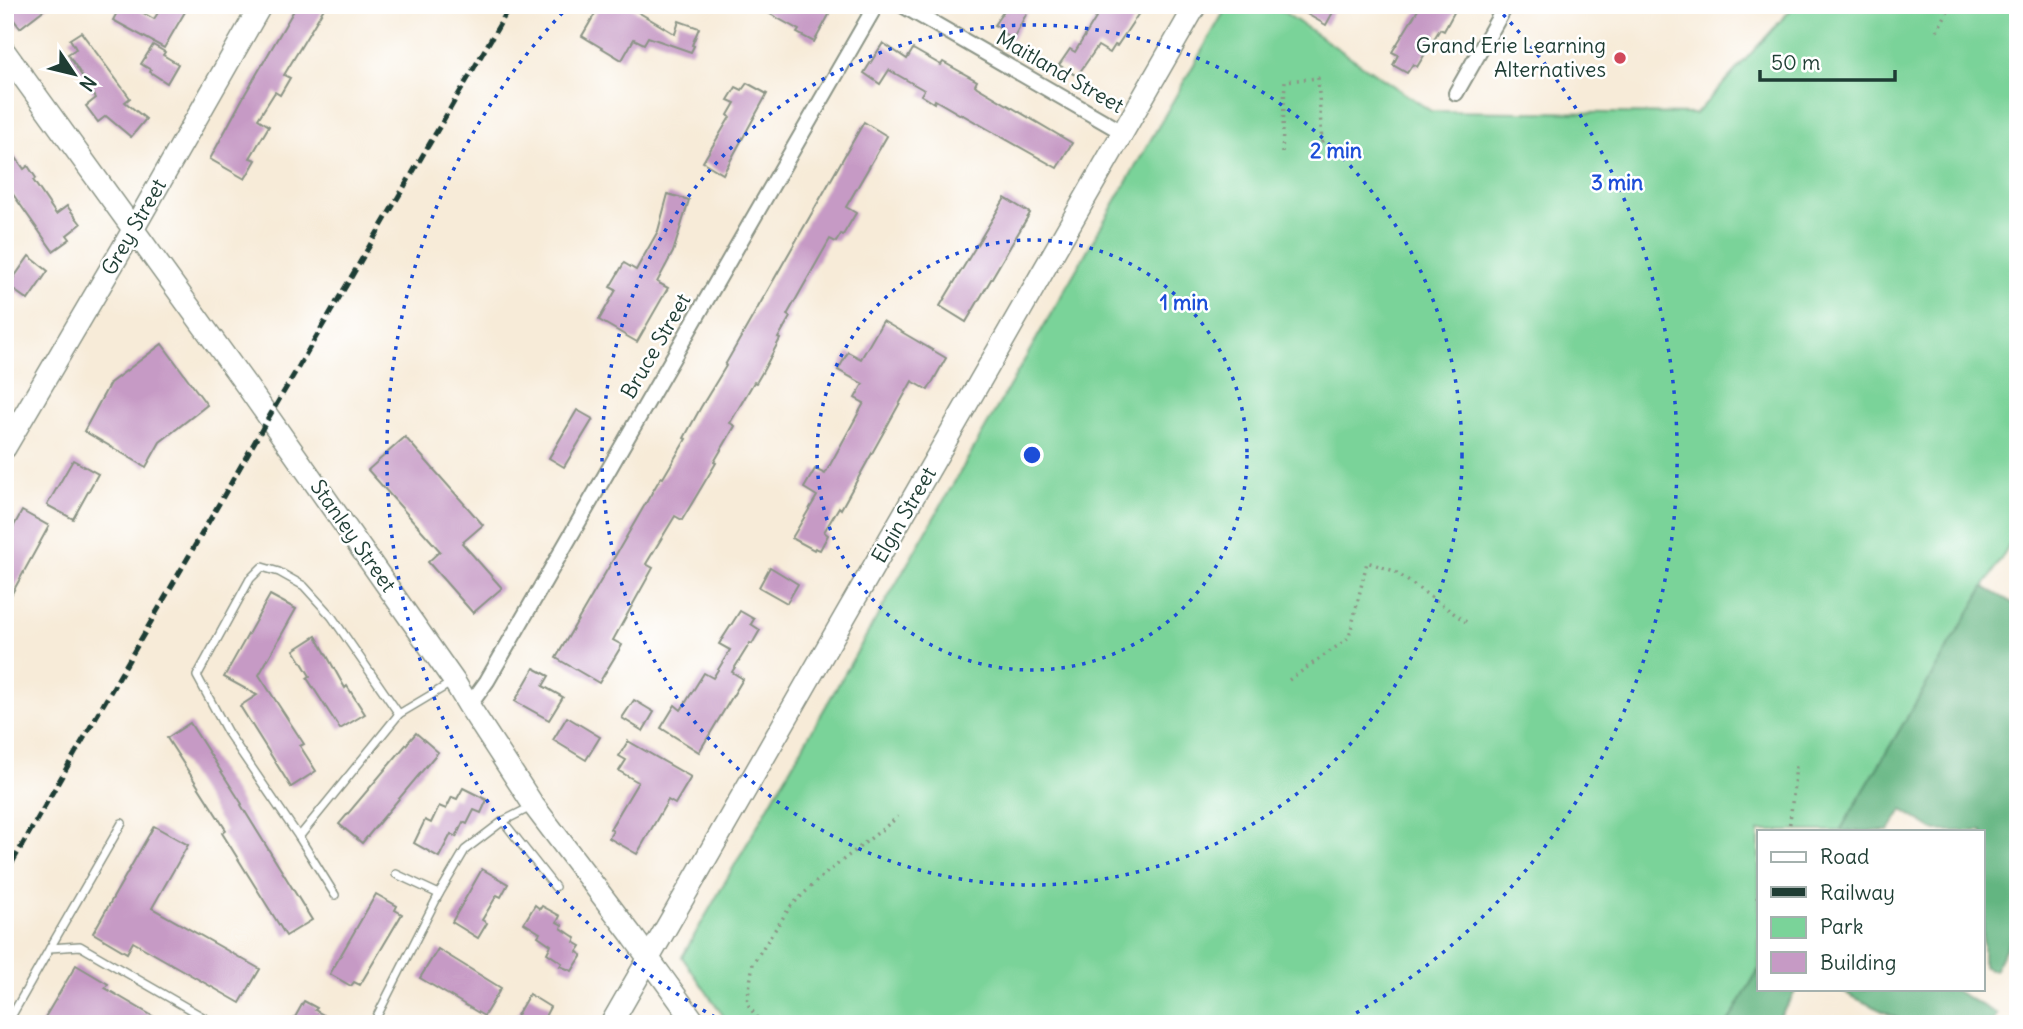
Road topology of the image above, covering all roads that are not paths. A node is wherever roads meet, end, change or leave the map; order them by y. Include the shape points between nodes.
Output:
1 (261, 5) edge
2 (876, 5) edge
3 (902, 5) edge
4 (1196, 5) edge
5 (1506, 5) edge
6 (5, 52) edge
7 (1456, 93) dead end
8 (1124, 133) junction
9 (134, 229) junction
10 (5, 448) edge
11 (454, 681) junction
12 (469, 706) junction
13 (399, 714) junction
14 (534, 806) junction
15 (503, 821) junction
16 (122, 823) dead end
17 (299, 836) junction
18 (396, 873) dead end
19 (555, 887) dead end
20 (439, 894) junction
21 (335, 895) dead end
22 (50, 948) junction
23 (649, 960) junction
24 (7, 1024) edge
25 (215, 1024) edge
26 (373, 1024) edge
27 (611, 1024) edge
28 (696, 1024) edge

1 - 9 street, Grey Street
2 - 12 street, Bruce Street
3 - 8 street, Maitland Street
4 - 8 street, Elgin Street
5 - 7 street
6 - 9 street, Stanley Street
8 - 23 street, Elgin Street
9 - 10 street, Grey Street
9 - 11 street, Stanley Street
11 - 12 street, Stanley Street
11 - 13 lane
12 - 14 street, Stanley Street
13 - 17 lane
13 - 17 lane via 332,617 304,586 262,568 250,579 197,676 228,733
14 - 15 lane
14 - 23 street, Stanley Street
15 - 19 lane
15 - 20 lane via 466,850
16 - 22 lane
17 - 21 lane
18 - 20 lane
20 - 26 lane
22 - 24 lane
22 - 25 lane via 80,946
23 - 27 street, Elgin Street
23 - 28 street, Stanley Street

